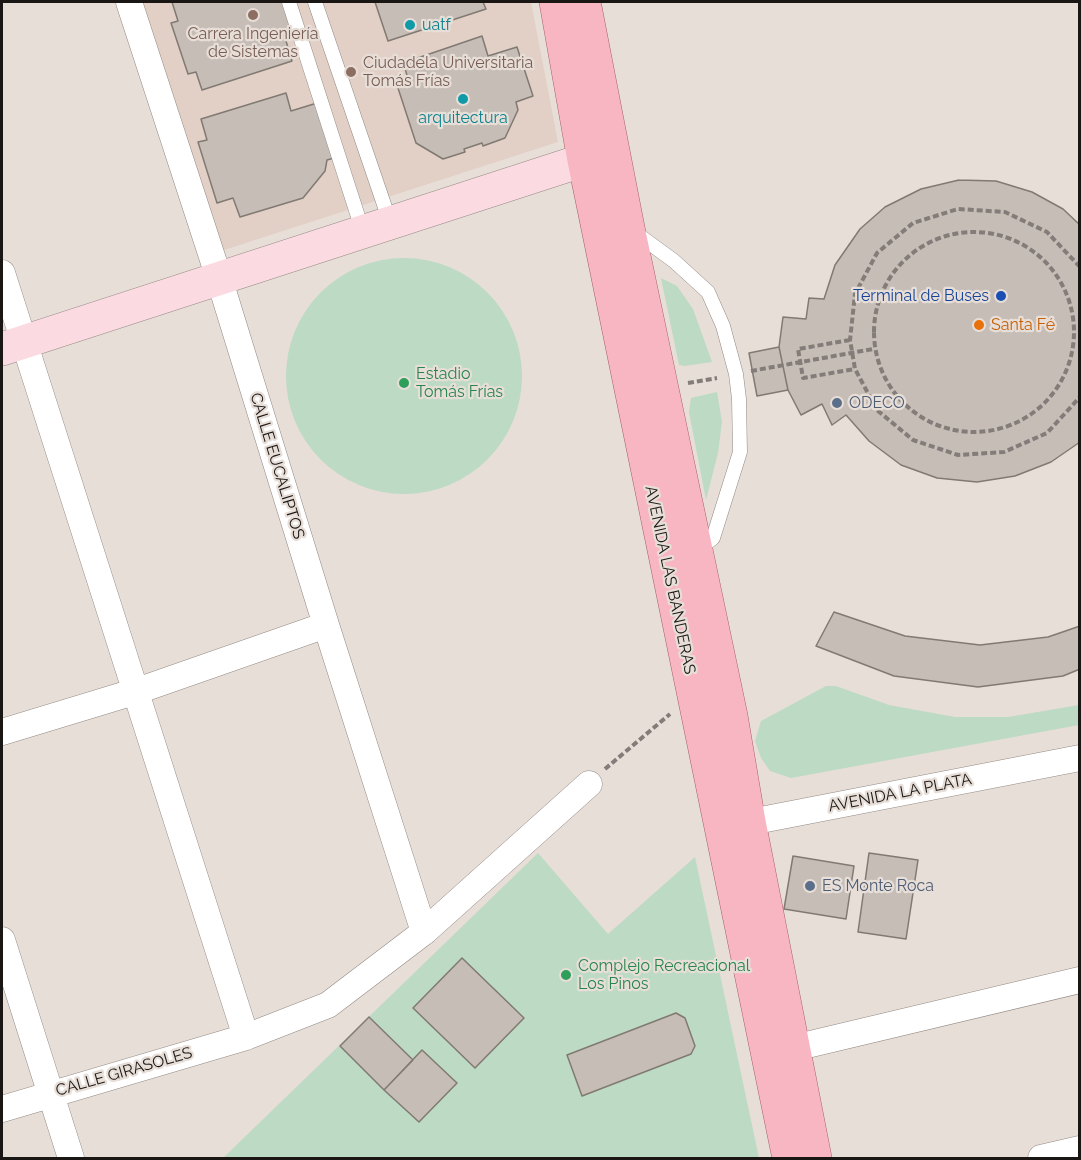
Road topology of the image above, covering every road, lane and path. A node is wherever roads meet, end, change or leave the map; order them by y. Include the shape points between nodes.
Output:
1 (129, 2) edge
2 (289, 2) edge
3 (315, 2) edge
4 (556, 2) edge
5 (584, 2) edge
6 (333, 55) junction
7 (308, 62) junction
8 (584, 160) junction
9 (377, 227) junction
10 (628, 228) junction
11 (1080, 267) edge
12 (2, 273) edge
13 (219, 278) junction
14 (850, 340) junction
15 (13, 345) edge
16 (873, 349) junction
17 (852, 353) junction
18 (800, 362) junction
19 (855, 369) junction
20 (751, 371) dead end
21 (717, 378) dead end
22 (680, 384) dead end
23 (1080, 397) edge
24 (696, 551) junction
25 (326, 625) junction
26 (137, 691) junction
27 (693, 694) junction
28 (2, 732) edge
29 (1080, 758) edge
30 (588, 784) joint
31 (735, 825) junction
32 (424, 932) junction
33 (2, 940) edge
34 (1080, 980) edge
35 (246, 1037) junction
36 (795, 1048) junction
37 (52, 1093) junction
38 (2, 1109) edge
39 (1080, 1149) edge
40 (72, 1158) edge
41 (789, 1158) edge
42 (815, 1158) edge
43 (1041, 1158) edge

1 - 13 street, CALLE EUCALIPTOS
2 - 7 lane
3 - 6 lane
4 - 8 main road, AVENIDA LAS BANDERAS
5 - 10 main road, AVENIDA LAS BANDERAS
6 - 7 lane
6 - 9 lane
7 - 9 lane
8 - 9 street
8 - 27 main road, AVENIDA LAS BANDERAS
9 - 13 street
10 - 24 main road, AVENIDA LAS BANDERAS
10 - 24 lane via 708,292 723,326 736,374 740,452 713,538
11 - 14 path via 1047,232 1005,212 958,209 913,223 877,253 855,294
12 - 15 street
13 - 15 street
13 - 25 street, CALLE EUCALIPTOS
14 - 17 path
14 - 18 path via 798,349
15 - 26 street
16 - 16 path via 887,386 914,415 950,431 990,432 1028,418 1057,391 1073,356 1074,316 1061,279 1033,250 997,234 957,232 920,246 891,273 874,309
16 - 17 path
17 - 18 path
17 - 19 path
18 - 19 path via 803,378
18 - 20 path
19 - 23 path via 877,410 913,440 958,455 1004,452 1047,433
21 - 22 path
24 - 31 main road, AVENIDA LAS BANDERAS via 731,716
25 - 26 street
25 - 32 street, CALLE EUCALIPTOS
26 - 28 street
26 - 35 street
27 - 30 path
27 - 31 main road, AVENIDA LAS BANDERAS
29 - 31 street, AVENIDA LA PLATA
30 - 32 street, CALLE GIRASOLES
31 - 36 main road, AVENIDA LAS BANDERAS
31 - 41 main road, AVENIDA LAS BANDERAS
32 - 35 street, CALLE GIRASOLES via 328,1005
33 - 37 street
34 - 36 street
35 - 37 street, CALLE GIRASOLES
36 - 42 main road, AVENIDA LAS BANDERAS
37 - 38 street, CALLE GIRASOLES
37 - 40 street
39 - 43 street

